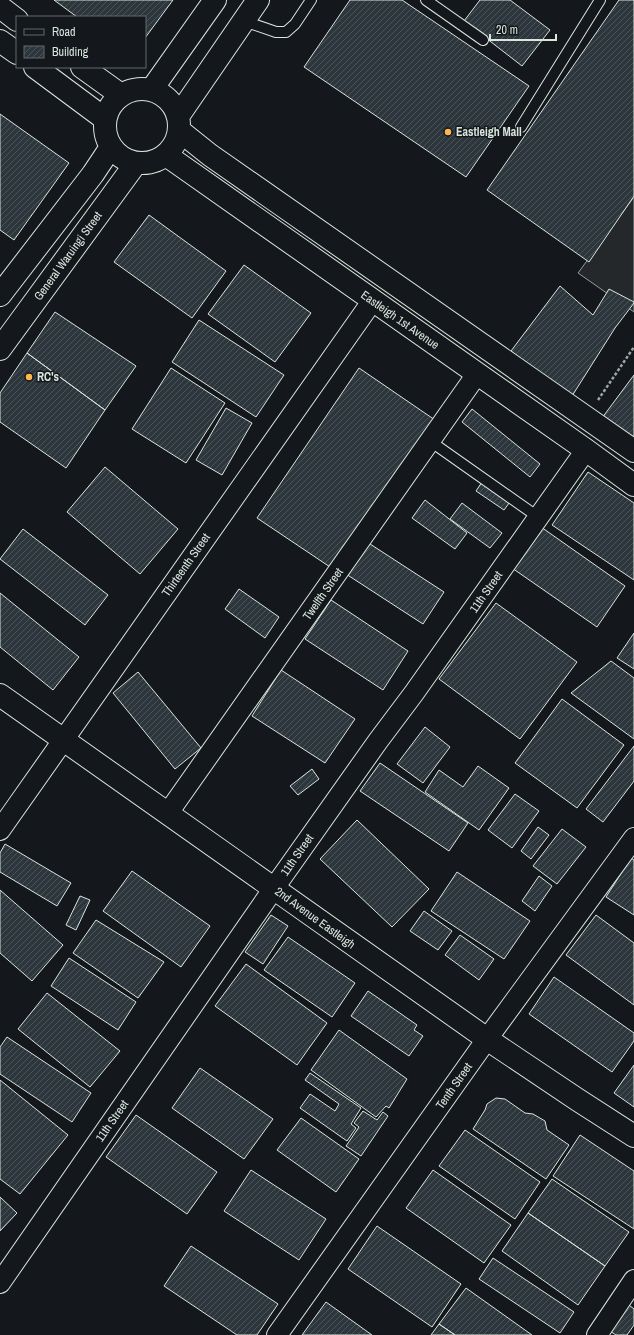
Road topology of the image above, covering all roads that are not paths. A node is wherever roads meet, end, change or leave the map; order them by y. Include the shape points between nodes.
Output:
1 (215, 0) edge
2 (258, 0) edge
3 (311, 0) edge
4 (426, 0) edge
5 (600, 0) edge
6 (0, 7) edge
7 (16, 19) edge
8 (244, 21) junction
9 (483, 40) dead end
10 (0, 41) edge
11 (16, 52) edge
12 (36, 68) edge
13 (83, 68) edge
14 (152, 89) junction
15 (121, 95) junction
16 (105, 119) junction
17 (179, 123) junction
18 (521, 127) dead end
19 (111, 147) junction
20 (166, 155) junction
21 (136, 163) junction
22 (0, 295) edge
23 (373, 300) junction
24 (0, 349) edge
25 (477, 374) junction
26 (430, 441) junction
27 (586, 450) junction
28 (634, 450) edge
29 (634, 485) edge
30 (538, 517) junction
31 (0, 695) edge
32 (63, 739) junction
33 (168, 813) junction
34 (0, 830) edge
35 (634, 838) edge
36 (274, 888) junction
37 (487, 1039) junction
38 (634, 1136) edge
39 (634, 1280) edge
40 (0, 1284) edge
41 (277, 1335) edge
42 (597, 1335) edge

1 - 14 main road
2 - 8 main road
3 - 8 lane via 295,24 286,32 276,32
4 - 9 lane
5 - 18 lane
6 - 7 main road
8 - 17 main road
10 - 11 main road
12 - 16 main road
13 - 15 main road
14 - 15 main road via 131,90
14 - 17 main road via 164,95 173,104
15 - 16 main road via 108,110
16 - 19 main road via 105,134
17 - 20 main road via 177,140
17 - 28 main road via 223,164
19 - 21 main road via 118,155
19 - 22 main road
20 - 21 main road via 146,163
20 - 23 main road, Eastleigh 1st Avenue
21 - 24 main road, General Waruingi Street
23 - 25 main road, Eastleigh 1st Avenue
23 - 32 street, Thirteenth Street
25 - 26 street, Twelfth Street
25 - 27 main road, Eastleigh 1st Avenue
26 - 30 lane
26 - 33 street, Twelfth Street
27 - 29 main road, Eastleigh 1st Avenue
27 - 30 street, 11th Street
30 - 36 street, 11th Street
31 - 32 main road, 2nd Avenue Eastleigh
32 - 33 main road, 2nd Avenue Eastleigh
32 - 34 street, Thirteenth Street
33 - 36 main road, 2nd Avenue Eastleigh
35 - 37 street, Tenth Street
36 - 37 main road, 2nd Avenue Eastleigh
36 - 40 street, 11th Street
37 - 38 main road, 2nd Avenue Eastleigh
37 - 41 street, Tenth Street
39 - 42 street

